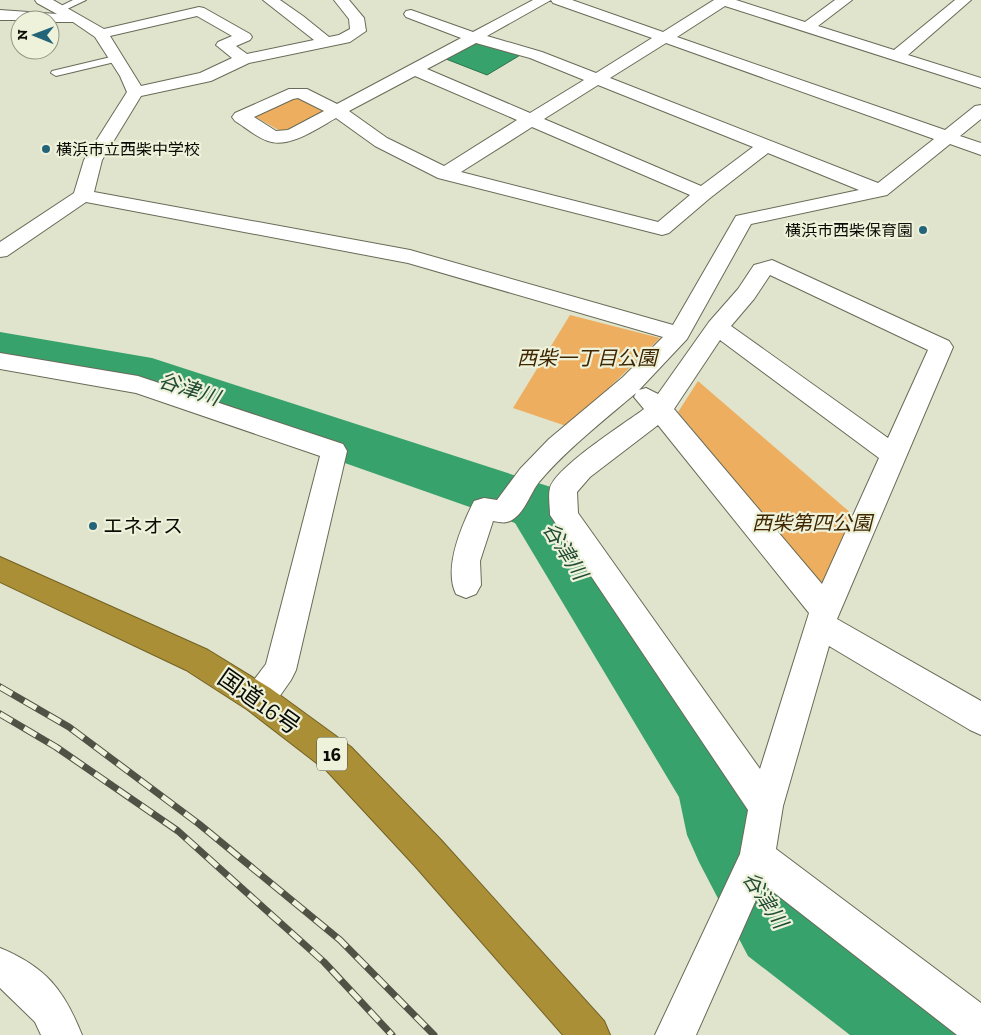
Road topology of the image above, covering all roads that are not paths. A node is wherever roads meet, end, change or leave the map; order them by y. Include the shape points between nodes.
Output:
1 (42, 0) edge
2 (81, 0) edge
3 (270, 0) edge
4 (341, 0) edge
5 (544, 0) edge
6 (558, 0) edge
7 (723, 0) edge
8 (845, 0) edge
9 (964, 0) edge
10 (60, 9) junction
11 (411, 14) dead end
12 (0, 15) edge
13 (80, 20) junction
14 (807, 27) junction
15 (101, 34) junction
16 (472, 37) junction
17 (665, 39) junction
18 (325, 42) junction
19 (897, 56) junction
20 (244, 58) junction
21 (115, 59) junction
22 (414, 69) junction
23 (56, 73) dead end
24 (597, 79) junction
25 (981, 84) edge
26 (135, 92) junction
27 (981, 110) edge
28 (337, 112) junction
29 (530, 119) junction
30 (948, 137) junction
31 (767, 145) junction
32 (981, 149) edge
33 (445, 174) junction
34 (880, 191) junction
35 (703, 194) junction
36 (84, 196) junction
37 (0, 251) edge
38 (717, 327) junction
39 (679, 334) junction
40 (0, 361) edge
41 (632, 383) junction
42 (660, 410) junction
43 (893, 455) junction
44 (0, 569) edge
45 (466, 585) dead end
46 (822, 618) junction
47 (259, 699) junction
48 (981, 719) edge
49 (766, 806) junction
50 (757, 858) junction
51 (0, 967) edge
52 (981, 1028) edge
53 (62, 1035) edge
54 (590, 1035) edge
55 (675, 1035) edge

1 - 10 street
2 - 10 lane
3 - 18 street
4 - 18 street via 356,18 358,31 344,39
5 - 16 street
6 - 17 street
7 - 14 street
7 - 17 street
8 - 14 street
9 - 19 street
10 - 13 street
11 - 16 street
12 - 13 street
13 - 15 street
14 - 19 street
15 - 20 street via 199,11 244,37 224,45
15 - 21 street
16 - 22 street
16 - 24 street via 536,55
17 - 24 street
17 - 30 street
18 - 20 street
19 - 25 street
20 - 26 street via 205,77
21 - 23 lane via 76,73
21 - 26 street
22 - 28 street
22 - 29 street
24 - 29 street
24 - 31 street
26 - 36 street via 93,160
27 - 30 street
28 - 28 street via 292,135 273,137 241,117 289,94 301,94
28 - 33 street via 381,142
29 - 33 street
29 - 35 street
30 - 32 street
30 - 34 street
31 - 34 street
31 - 35 street
33 - 35 street via 662,229
34 - 39 street via 743,220
36 - 37 street
36 - 39 street via 410,257
38 - 42 street
38 - 43 street
38 - 43 street via 762,270 772,267 940,347
39 - 41 street
40 - 47 street via 138,385 334,451 280,670
41 - 42 street
41 - 45 street via 558,446 529,476 503,512 484,508 466,561
42 - 46 street
42 - 49 street via 581,470 563,489 564,515
43 - 46 street
44 - 47 highway, 国道16号 / 16 via 197,660
46 - 48 street
46 - 49 street
47 - 54 highway, 国道16号 / 16 via 339,759 428,853
49 - 50 street
50 - 52 street
50 - 55 street
51 - 53 street via 16,975 49,1008

